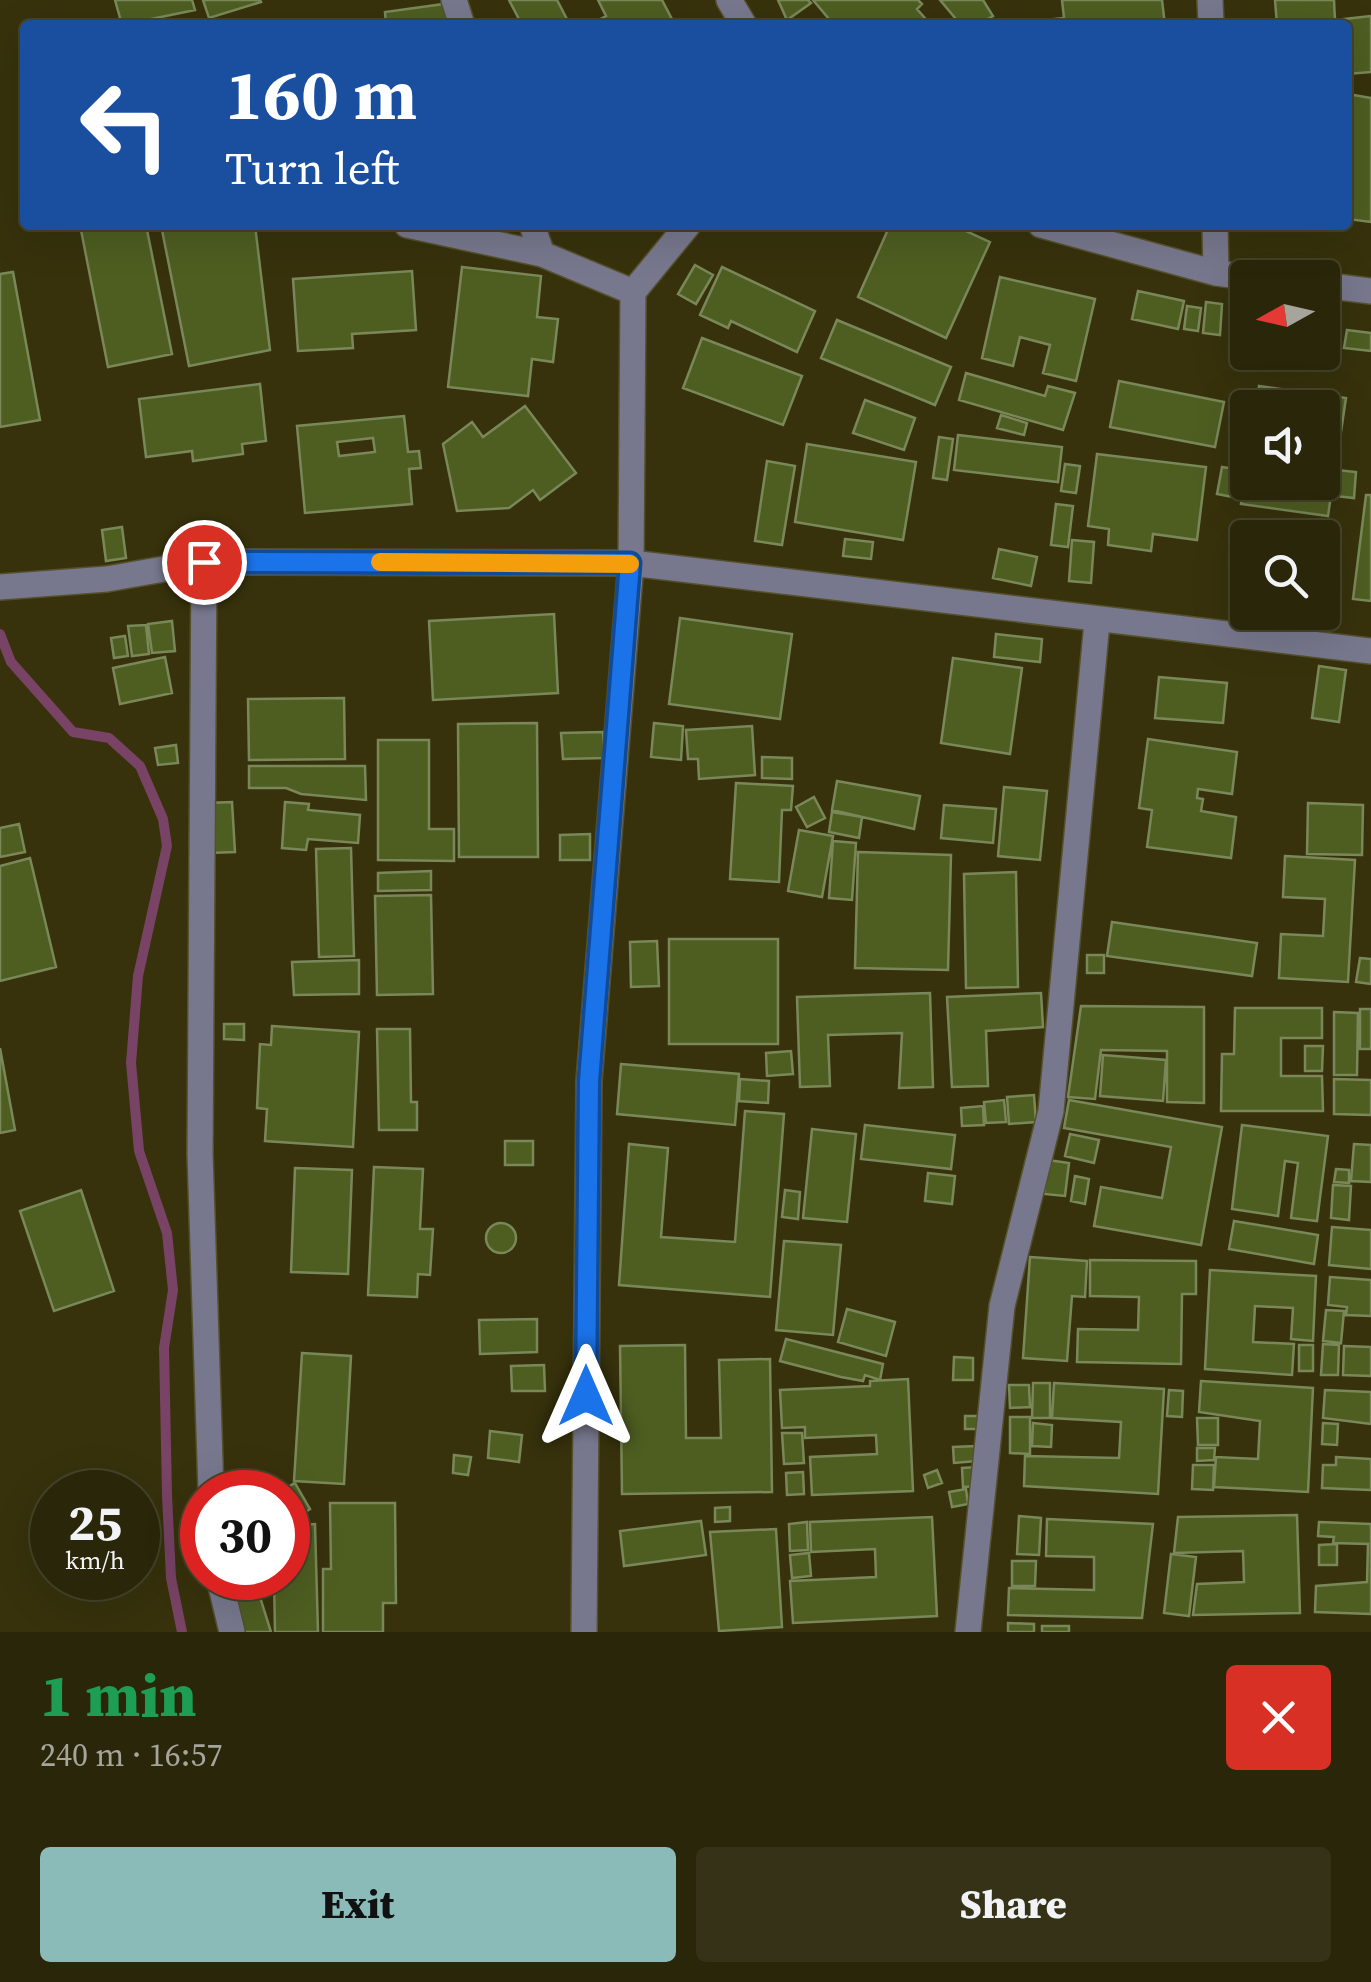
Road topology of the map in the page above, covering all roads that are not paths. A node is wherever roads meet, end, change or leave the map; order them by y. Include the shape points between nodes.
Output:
1 (430, 230) edge
2 (534, 230) edge
3 (684, 230) edge
4 (1059, 230) edge
5 (1215, 230) edge
6 (542, 254) junction
7 (1216, 273) junction
8 (1230, 275) edge
9 (1340, 287) edge
10 (1371, 291) edge
11 (633, 292) junction
12 (204, 562) junction
13 (630, 563) junction
14 (0, 587) edge
15 (1096, 622) junction
16 (1371, 651) edge
17 (211, 1470) edge
18 (225, 1600) edge
19 (232, 1632) edge
20 (584, 1632) edge
21 (968, 1632) edge

1 - 6 street
2 - 6 street
3 - 11 street
4 - 7 street
5 - 7 street
6 - 11 street
7 - 8 street
9 - 10 street
11 - 13 street
12 - 13 street
12 - 14 street via 108,579
12 - 17 street via 200,1154
13 - 15 street
13 - 20 street via 589,1081
15 - 16 street
15 - 21 street via 1051,1111 1002,1306
18 - 19 street

